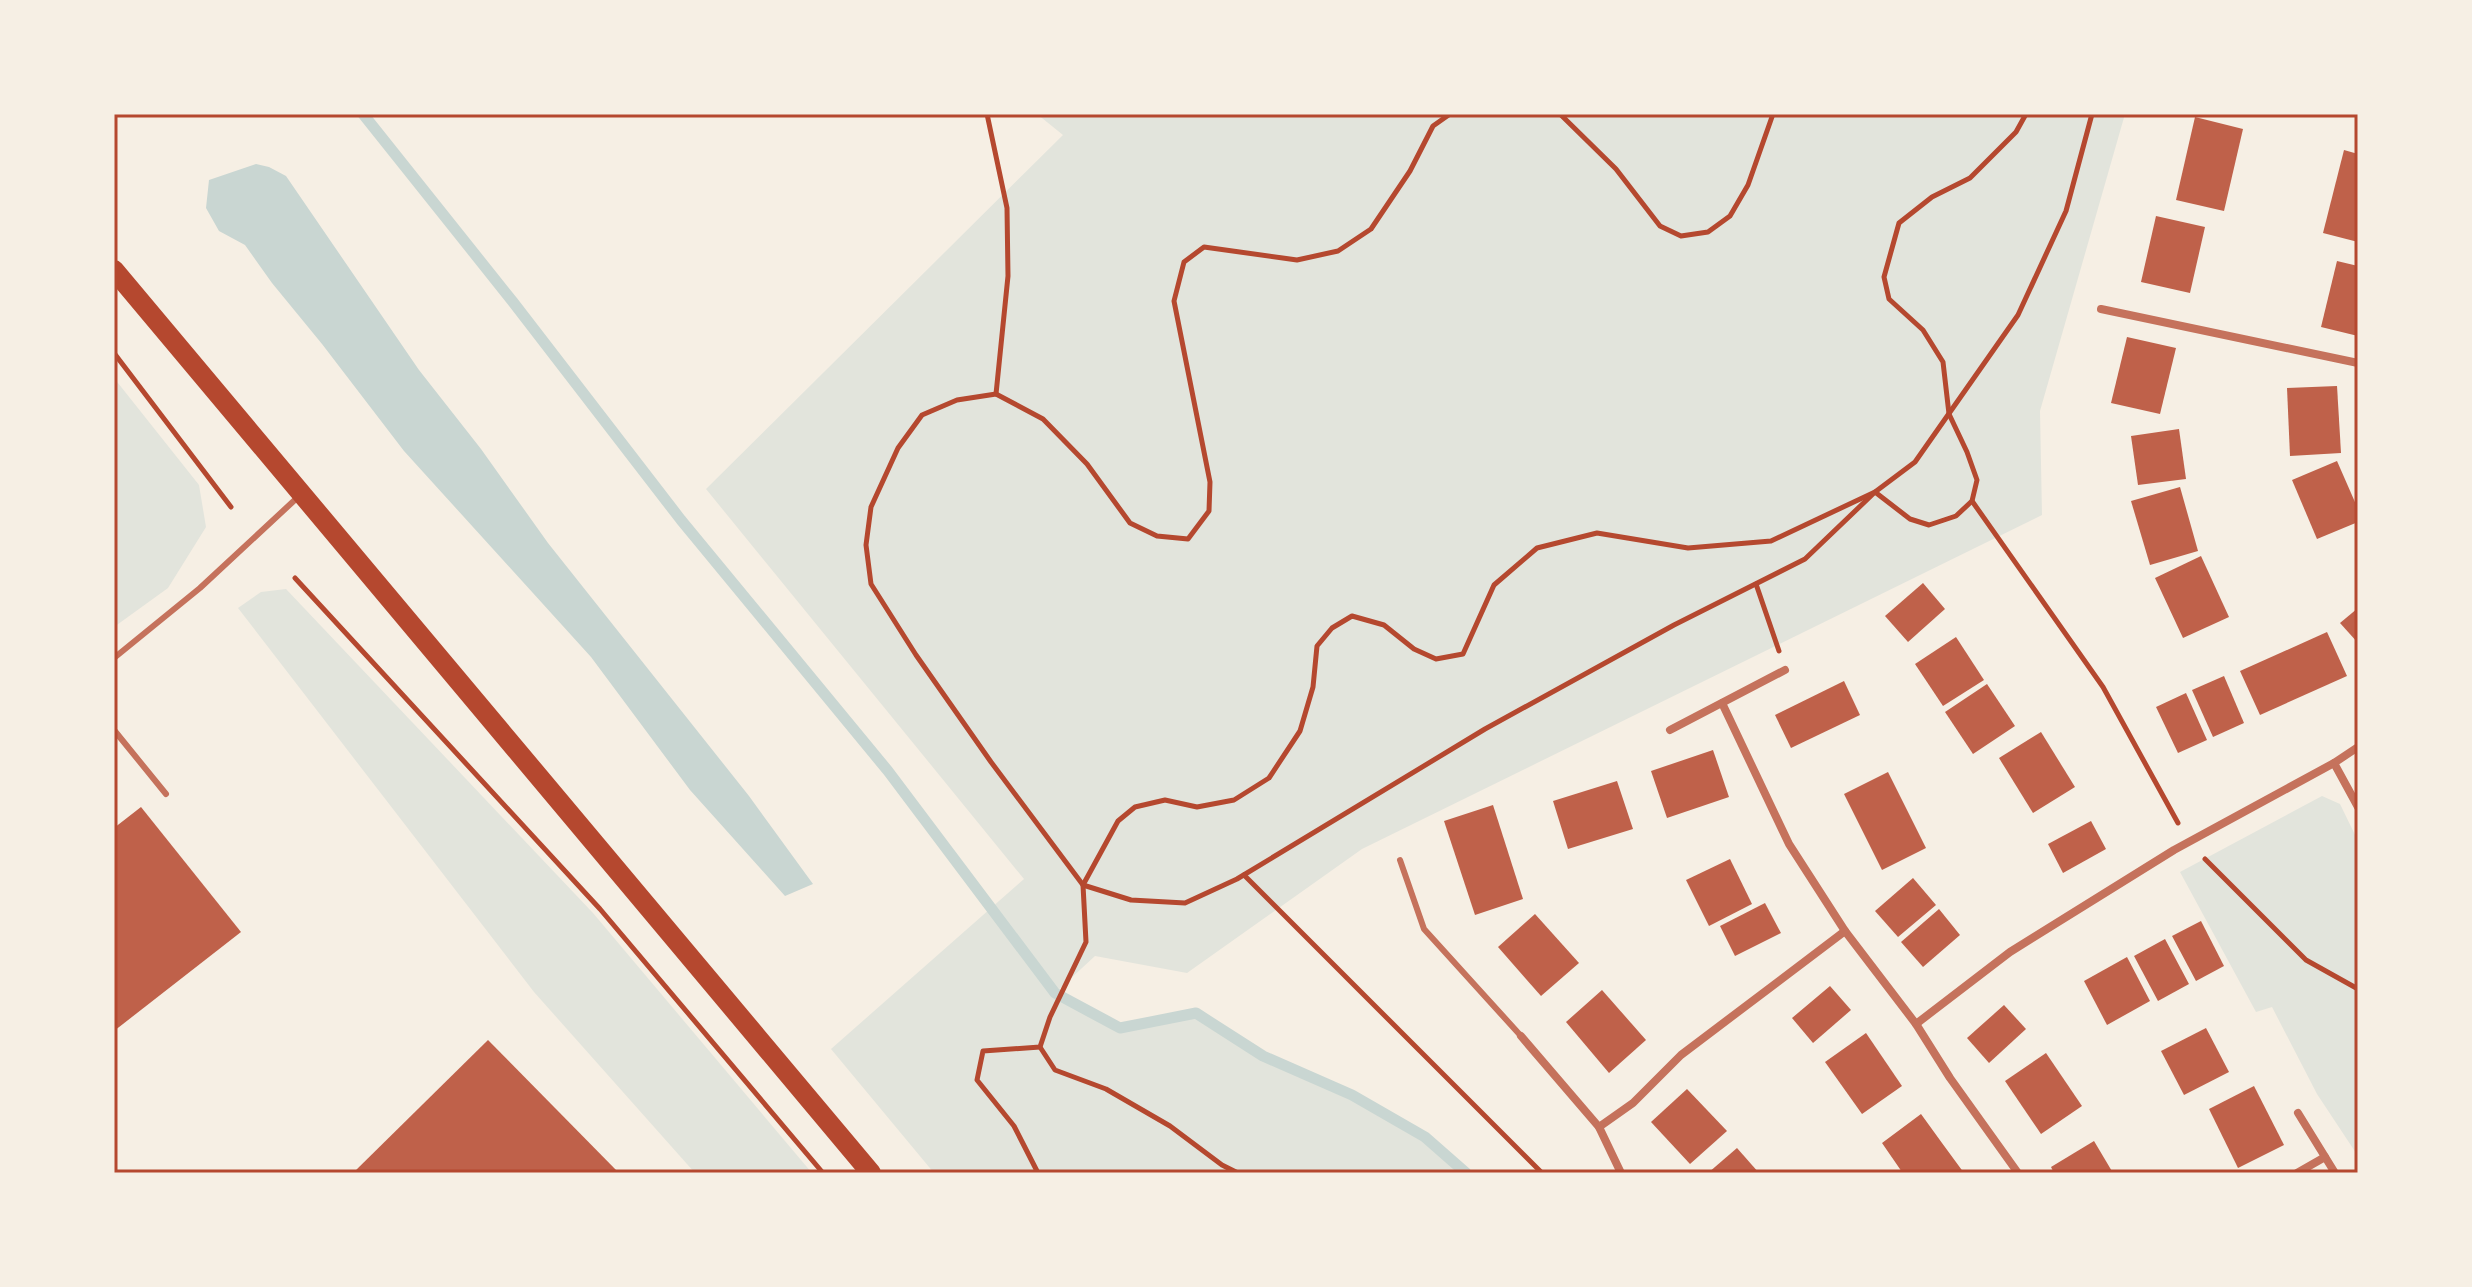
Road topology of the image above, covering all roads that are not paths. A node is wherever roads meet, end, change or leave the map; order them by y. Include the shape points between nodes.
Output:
1 (114, 270) edge
2 (2101, 309) dead end
3 (2358, 363) edge
4 (301, 494) junction
5 (114, 658) edge
6 (1785, 670) road end
7 (1722, 703) junction
8 (114, 730) edge
9 (1670, 730) dead end
10 (2358, 747) edge
11 (2334, 763) junction
12 (166, 794) dead end
13 (2358, 807) edge
14 (1400, 860) dead end
15 (1845, 931) junction
16 (1916, 1024) junction
17 (1521, 1036) joint
18 (2298, 1113) dead end
19 (1599, 1127) junction
20 (2325, 1157) junction
21 (871, 1173) edge
22 (1621, 1173) edge
23 (2018, 1173) edge
24 (2297, 1173) edge
25 (2335, 1173) edge

1 - 4 main road
2 - 3 street
4 - 5 lane via 200,588
4 - 21 main road
6 - 7 street
7 - 9 street
7 - 15 street via 1789,844
8 - 12 lane
10 - 11 street
11 - 13 street
11 - 16 street via 2188,843 2010,952
14 - 17 lane via 1424,929
15 - 16 street
15 - 19 street via 1681,1055 1633,1103
16 - 23 street
17 - 19 street
18 - 20 street
19 - 22 street
20 - 24 street
20 - 25 street

